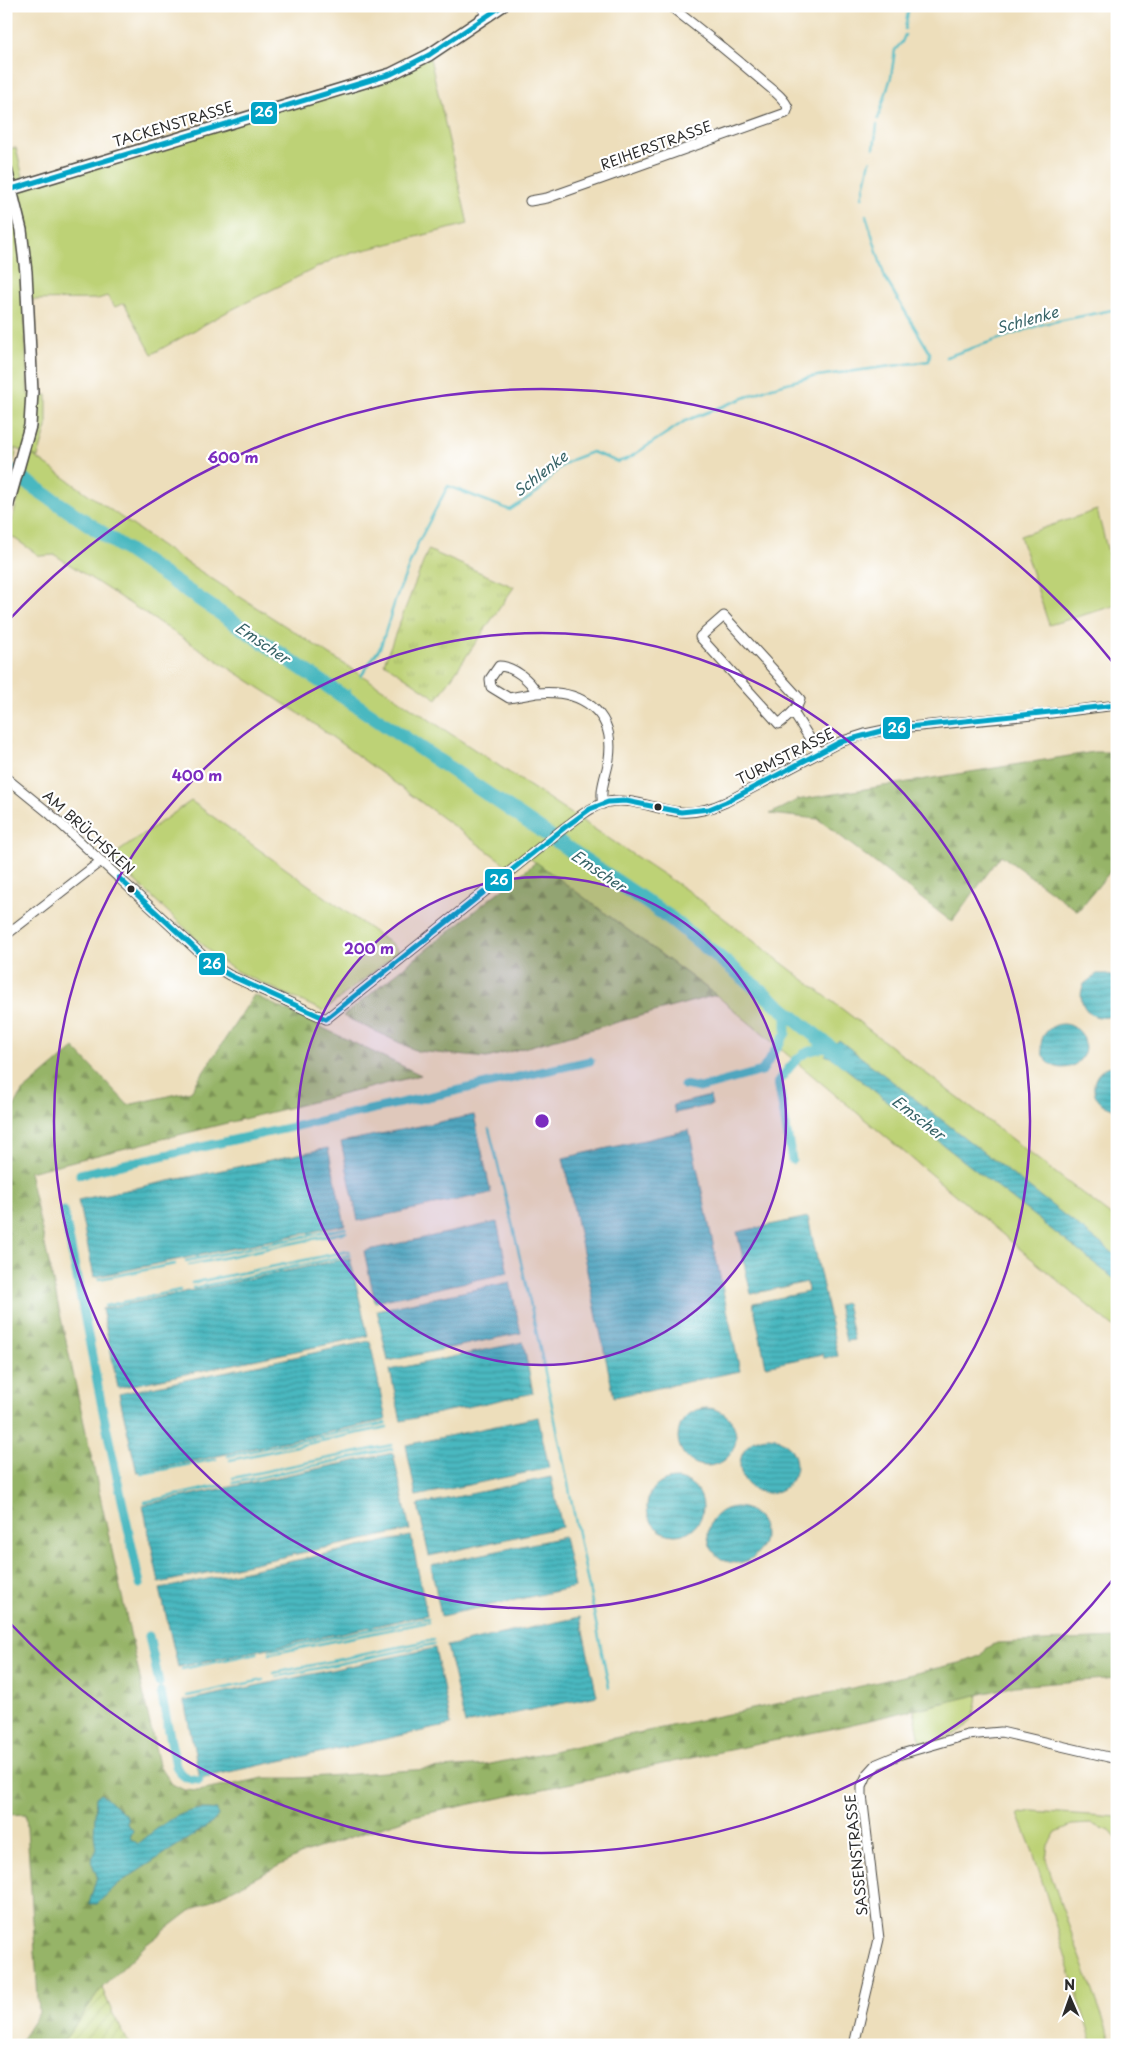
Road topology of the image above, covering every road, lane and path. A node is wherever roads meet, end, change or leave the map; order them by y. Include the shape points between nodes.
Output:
1 (481, 6) edge
2 (502, 6) edge
3 (670, 6) edge
4 (489, 16) junction
5 (6, 169) edge
6 (12, 189) junction
7 (530, 201) dead end
8 (6, 511) edge
9 (537, 693) junction
10 (1117, 705) edge
11 (793, 712) junction
12 (819, 753) junction
13 (6, 778) edge
14 (603, 804) junction
15 (101, 861) junction
16 (6, 935) edge
17 (1117, 1759) edge
18 (854, 2045) edge

1 - 4 street
2 - 4 street, TACKENSTRASSE
3 - 7 street, REIHERSTRASSE via 730,53 776,93 788,108 782,115 556,195
4 - 6 street, TACKENSTRASSE via 429,55 392,74
5 - 6 street
6 - 8 street via 26,272 32,392 30,426
9 - 9 street via 532,684 507,666 498,666 490,679 491,687 509,698
9 - 14 street via 558,693 582,700 594,707 604,720 610,742 601,796
10 - 12 street, TURMSTRASSE via 889,729 848,740
11 - 11 street via 779,724 700,637 724,616 800,699
11 - 12 street
12 - 14 street, TURMSTRASSE via 710,809 680,812 633,802
13 - 15 street, AM BRÜCHSKEN
14 - 15 street, AM BRÜCHSKEN via 590,809 533,852 326,1019 214,966
15 - 16 street
17 - 18 street, SASSENSTRASSE via 1001,1732 967,1735 877,1764 867,1775 862,1795 879,1939

